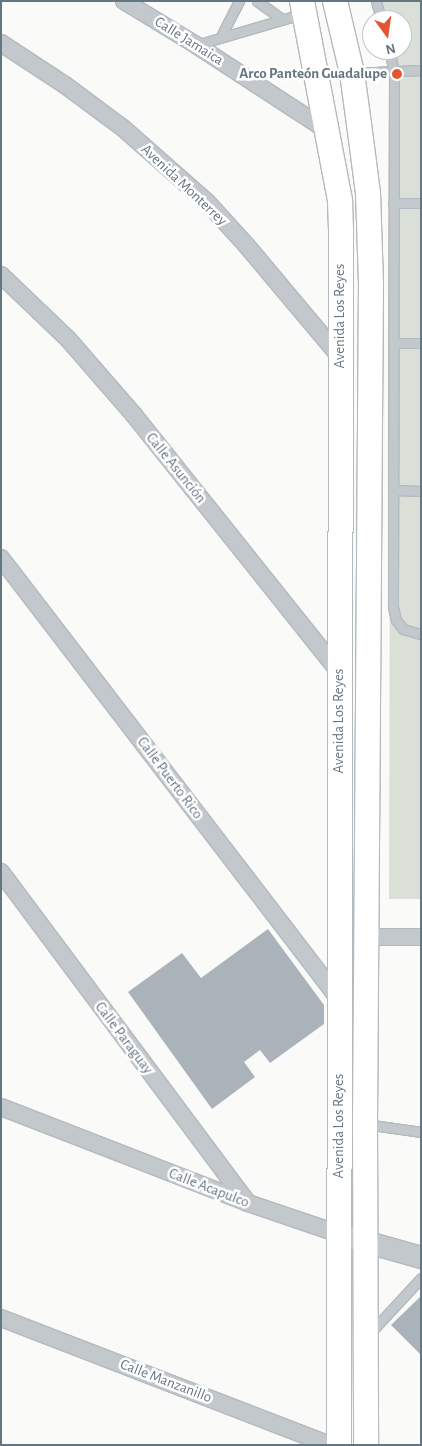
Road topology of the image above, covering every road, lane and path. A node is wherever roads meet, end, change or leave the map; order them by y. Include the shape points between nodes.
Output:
1 (124, 1) edge
2 (239, 1) edge
3 (257, 1) edge
4 (335, 1) edge
5 (304, 7) edge
6 (282, 19) junction
7 (220, 38) junction
8 (1, 43) edge
9 (196, 45) junction
10 (391, 60) edge
11 (421, 70) edge
12 (394, 71) junction
13 (352, 73) junction
14 (328, 131) junction
15 (421, 202) edge
16 (393, 203) junction
17 (1, 276) edge
18 (421, 342) edge
19 (394, 343) junction
20 (340, 357) junction
21 (394, 490) junction
22 (421, 491) edge
23 (1, 558) edge
24 (421, 634) edge
25 (339, 672) junction
26 (1, 872) edge
27 (421, 937) edge
28 (367, 938) junction
29 (339, 999) junction
30 (1, 1107) edge
31 (365, 1124) junction
32 (421, 1132) edge
33 (248, 1203) junction
34 (339, 1234) junction
35 (365, 1240) junction
36 (421, 1258) edge
37 (421, 1278) edge
38 (1, 1318) edge
39 (365, 1339) junction
40 (330, 1445) edge
41 (339, 1445) edge
42 (366, 1445) edge

1 - 9 street, Calle Jamaica
2 - 7 lane
3 - 6 lane
4 - 13 main road, Avenida Los Reyes
5 - 6 lane
5 - 14 main road, Avenida Los Reyes
6 - 7 lane
7 - 9 lane
8 - 20 street, Avenida Monterrey via 123,128 207,202
9 - 14 street, Calle Jamaica
10 - 12 lane
11 - 12 lane
12 - 13 lane
12 - 16 lane
13 - 28 main road, Avenida Los Reyes via 368,193 372,284
14 - 20 main road, Avenida Los Reyes via 340,201
15 - 16 lane
16 - 19 lane
17 - 25 street, Calle Asunción via 68,339 134,415
18 - 19 lane
19 - 21 lane
20 - 25 main road, Avenida Los Reyes
21 - 22 lane
21 - 24 lane via 393,607 396,620 403,629
23 - 29 street, Calle Puerto Rico
25 - 29 main road, Avenida Los Reyes
26 - 33 street, Calle Paraguay
27 - 28 street
28 - 31 main road, Avenida Los Reyes
29 - 34 main road, Avenida Los Reyes
30 - 33 street, Calle Acapulco
31 - 32 lane
31 - 35 main road, Avenida Los Reyes
33 - 34 street, Calle Acapulco
34 - 35 street, Calle Acapulco
34 - 41 main road, Avenida Los Reyes
35 - 36 street, Calle Acapulco
35 - 39 main road, Avenida Los Reyes
37 - 39 lane
38 - 40 street, Calle Manzanillo
39 - 42 main road, Avenida Los Reyes

